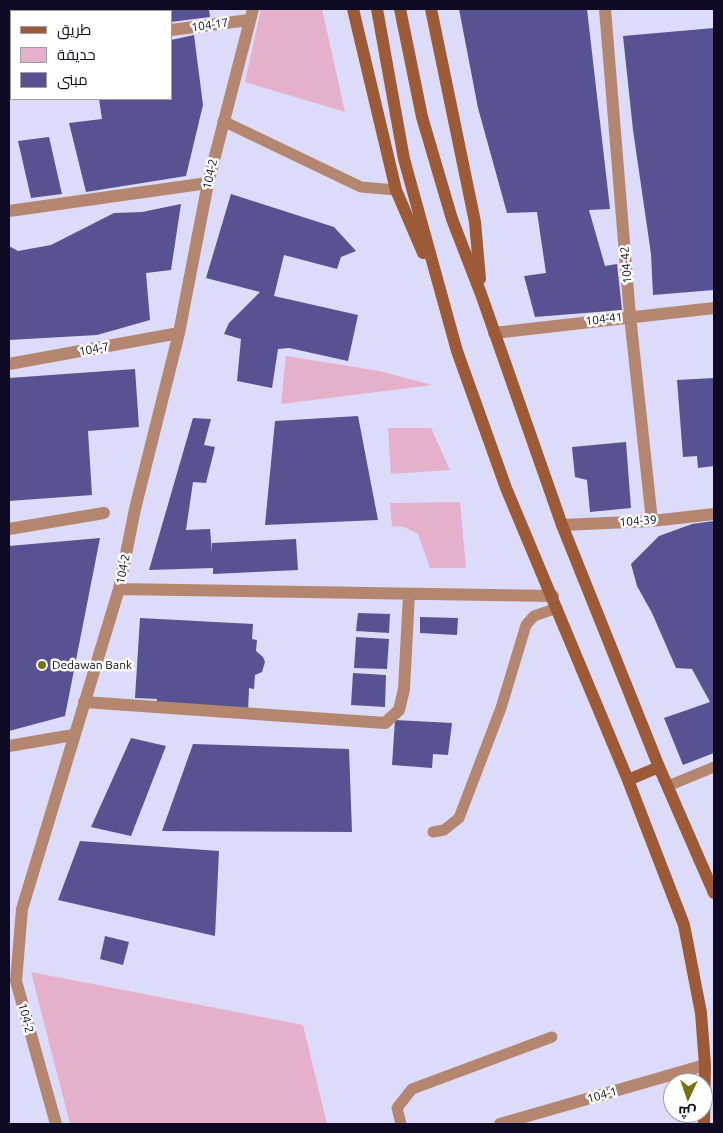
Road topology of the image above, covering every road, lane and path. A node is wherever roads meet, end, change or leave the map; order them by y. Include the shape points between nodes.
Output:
1 (353, 9) edge
2 (377, 9) edge
3 (400, 9) edge
4 (430, 9) edge
5 (605, 9) edge
6 (251, 14) edge
7 (172, 30) edge
8 (223, 121) junction
9 (208, 183) junction
10 (396, 190) junction
11 (9, 211) edge
12 (481, 294) junction
13 (441, 297) junction
14 (714, 308) edge
15 (630, 316) junction
16 (494, 332) junction
17 (179, 334) junction
18 (9, 364) edge
19 (104, 513) dead end
20 (714, 514) edge
21 (652, 521) junction
22 (562, 525) junction
23 (9, 529) edge
24 (120, 589) junction
25 (409, 594) junction
26 (555, 602) junction
27 (84, 702) junction
28 (73, 736) junction
29 (9, 746) edge
30 (660, 766) junction
31 (714, 767) edge
32 (628, 780) junction
33 (668, 786) junction
34 (432, 832) dead end
35 (714, 893) edge
36 (552, 1037) dead end
37 (705, 1065) junction
38 (56, 1124) edge
39 (401, 1124) edge
40 (500, 1124) edge
41 (704, 1124) edge

1 - 10 main road
2 - 13 main road via 404,160
3 - 12 main road via 422,117 452,219
4 - 12 main road via 475,222
5 - 15 street, 104-42
6 - 7 street, 104-17
6 - 8 street, 104-2
8 - 9 street, 104-2
8 - 10 lane via 361,187
9 - 11 street
9 - 17 street, 104-2
10 - 13 main road
12 - 16 main road
13 - 26 main road via 506,488
14 - 15 street, 104-41
15 - 16 street, 104-41
15 - 21 street, 104-42
16 - 22 main road
17 - 18 street, 104-7
17 - 24 street, 104-2 via 135,509
19 - 23 street
20 - 21 street, 104-39
21 - 22 street, 104-39
22 - 30 main road
24 - 25 street
24 - 27 street, 104-2
25 - 26 street
25 - 27 street via 404,689 399,710 385,723
26 - 32 main road
26 - 34 lane via 526,625 501,708 459,818 444,830
27 - 28 street, 104-2
28 - 29 street
28 - 38 street, 104-2 via 22,908 16,981
30 - 32 main road
30 - 33 main road
31 - 33 lane
32 - 37 main road via 684,925 701,1013
33 - 35 main road
36 - 39 lane via 412,1089 397,1108
37 - 40 street, 104-1
37 - 41 main road

